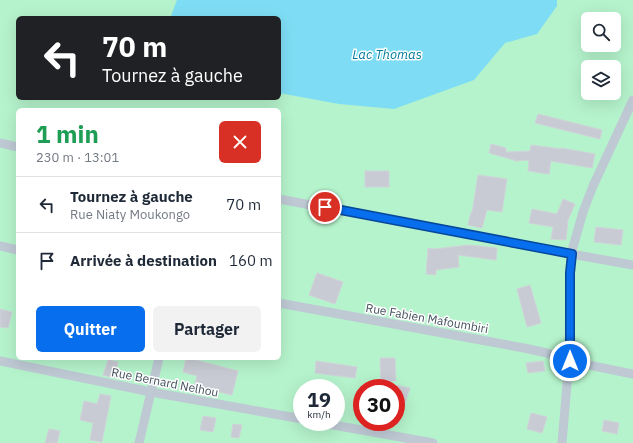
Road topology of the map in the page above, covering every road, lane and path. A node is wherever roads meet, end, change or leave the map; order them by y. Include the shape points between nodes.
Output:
1 (633, 100) edge
2 (0, 143) edge
3 (16, 147) edge
4 (281, 199) edge
5 (0, 246) edge
6 (16, 250) edge
7 (572, 254) junction
8 (633, 265) edge
9 (281, 303) edge
10 (158, 360) edge
11 (0, 361) edge
12 (570, 361) junction
13 (633, 374) edge
14 (151, 392) junction
15 (293, 417) edge
16 (345, 427) edge
17 (139, 443) edge
18 (434, 443) edge
19 (562, 443) edge

1 - 7 street via 593,186
2 - 3 street
4 - 7 street
5 - 6 street
7 - 8 street
7 - 12 street
9 - 12 street, Rue Fabien Mafoumbiri via 524,348
10 - 14 street
11 - 14 street, Rue Bernard Nelhou
12 - 13 street, Rue Fabien Mafoumbiri
12 - 19 street
14 - 15 street, Rue Bernard Nelhou
14 - 17 street
16 - 18 street

